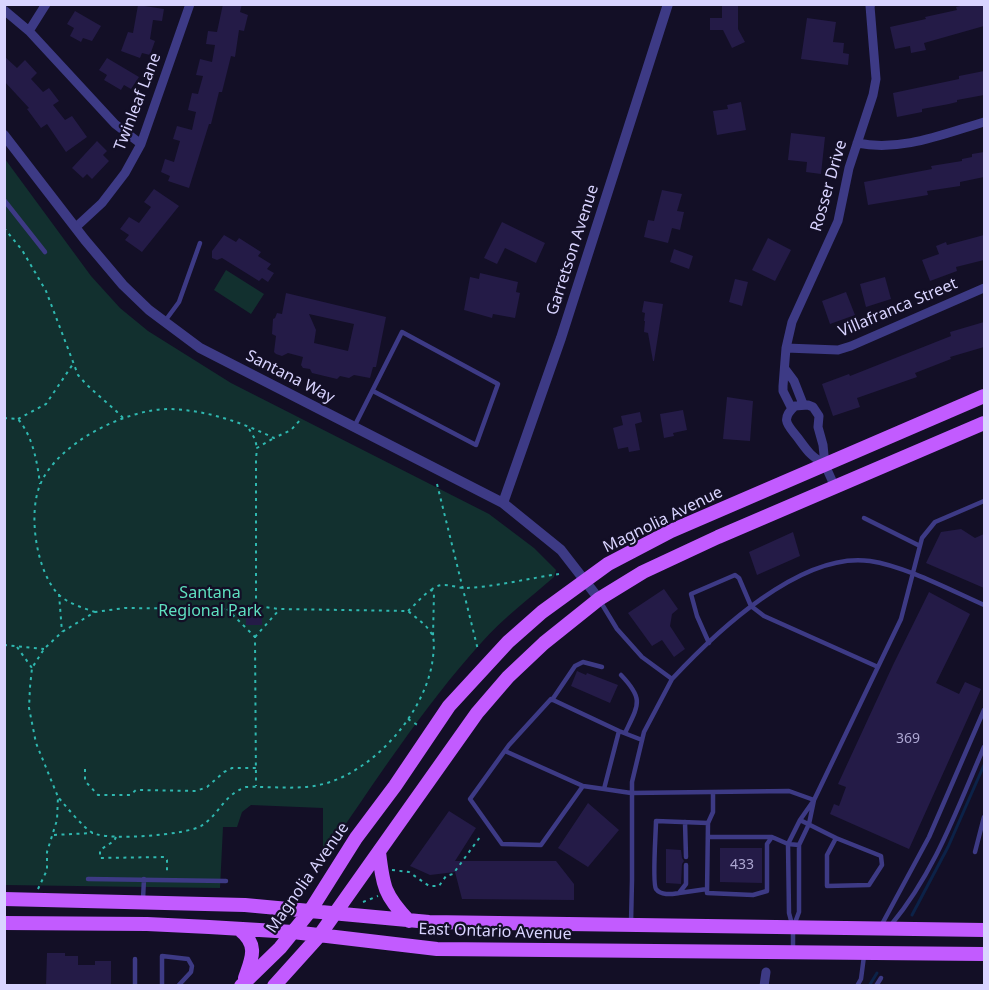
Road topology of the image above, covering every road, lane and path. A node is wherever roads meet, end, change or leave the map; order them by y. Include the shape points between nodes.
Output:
1 (46, 4) edge
2 (190, 4) edge
3 (668, 4) edge
4 (870, 5) edge
5 (4, 10) edge
6 (29, 31) junction
7 (984, 122) edge
8 (4, 135) edge
9 (857, 143) junction
10 (141, 144) junction
11 (4, 200) edge
12 (75, 227) junction
13 (4, 228) edge
14 (200, 243) dead end
15 (45, 252) dead end
16 (984, 288) edge
17 (165, 321) junction
18 (786, 348) junction
19 (73, 364) junction
20 (785, 369) junction
21 (373, 391) junction
22 (984, 396) edge
23 (803, 404) junction
24 (792, 409) junction
25 (4, 418) edge
26 (123, 418) junction
27 (302, 418) dead end
28 (18, 419) junction
29 (984, 423) edge
30 (354, 427) junction
31 (248, 428) junction
32 (274, 438) junction
33 (257, 448) junction
34 (825, 465) junction
35 (40, 484) junction
36 (437, 484) dead end
37 (835, 487) junction
38 (984, 501) edge
39 (503, 503) junction
40 (864, 518) dead end
41 (920, 546) junction
42 (559, 574) dead end
43 (914, 574) junction
44 (585, 580) junction
45 (464, 588) junction
46 (431, 590) junction
47 (59, 594) junction
48 (599, 599) junction
49 (984, 605) edge
50 (256, 606) junction
51 (752, 606) junction
52 (226, 609) junction
53 (279, 609) junction
54 (408, 611) junction
55 (95, 612) junction
56 (62, 632) junction
57 (433, 637) junction
58 (255, 638) junction
59 (709, 643) junction
60 (4, 645) edge
61 (17, 647) junction
62 (44, 649) junction
63 (478, 650) dead end
64 (602, 667) dead end
65 (878, 667) junction
66 (32, 668) junction
67 (621, 675) dead end
68 (672, 679) junction
69 (552, 700) junction
70 (984, 710) edge
71 (408, 719) junction
72 (419, 726) dead end
73 (619, 731) junction
74 (625, 733) junction
75 (642, 740) junction
76 (984, 747) edge
77 (505, 751) junction
78 (256, 768) junction
79 (85, 769) dead end
80 (256, 786) junction
81 (584, 786) junction
82 (604, 789) junction
83 (631, 793) junction
84 (713, 793) junction
85 (58, 797) junction
86 (814, 800) junction
87 (984, 817) edge
88 (800, 820) junction
89 (685, 822) junction
90 (708, 823) junction
91 (809, 824) junction
92 (93, 833) junction
93 (53, 836) junction
94 (116, 837) junction
95 (480, 837) dead end
96 (708, 837) junction
97 (772, 837) junction
98 (836, 838) junction
99 (788, 844) junction
100 (799, 845) junction
101 (379, 852) junction
102 (975, 852) dead end
103 (686, 857) dead end
104 (686, 865) dead end
105 (390, 870) dead end
106 (88, 879) dead end
107 (144, 879) junction
108 (166, 879) junction
109 (226, 881) dead end
110 (38, 889) dead end
111 (707, 889) junction
112 (679, 893) junction
113 (383, 894) dead end
114 (4, 899) edge
115 (143, 902) junction
116 (363, 902) dead end
117 (310, 910) junction
118 (335, 915) junction
119 (409, 921) junction
120 (4, 923) edge
121 (630, 926) junction
122 (793, 928) junction
123 (239, 929) junction
124 (884, 930) junction
125 (984, 930) edge
126 (293, 932) junction
127 (319, 936) junction
128 (793, 952) junction
129 (865, 953) junction
130 (984, 954) edge
131 (135, 958) dead end
132 (766, 972) dead end
133 (881, 978) dead end
134 (242, 985) edge
135 (135, 986) edge
136 (162, 986) edge
137 (178, 986) edge
138 (274, 986) edge
139 (764, 986) edge
140 (857, 986) edge
141 (876, 986) edge

1 - 6 street
2 - 10 street, Twinleaf Lane
3 - 39 street, Garretson Avenue via 561,338
4 - 9 street, Rosser Drive via 876,79
5 - 6 street
6 - 10 street via 115,124
7 - 9 street via 902,146
8 - 12 street, Santana Way
9 - 18 street, Rosser Drive via 838,220 792,322
10 - 12 street, Twinleaf Lane via 102,203
11 - 15 lane
12 - 17 street, Santana Way via 123,285
13 - 19 path via 46,291
14 - 17 lane via 179,302
16 - 18 street, Villafranca Street via 838,350
17 - 30 street, Santana Way via 200,348
18 - 20 street, Rosser Drive
19 - 26 path via 86,384
19 - 28 path via 46,404
20 - 23 street, Rosser Drive
20 - 24 street, Rosser Drive via 783,392
21 - 21 lane via 402,332 498,384 476,446
21 - 30 lane
22 - 34 main road, Magnolia Avenue
23 - 24 street
23 - 34 street, Rosser Drive via 813,407 819,416
24 - 34 street, Rosser Drive via 787,418 789,428 807,452
25 - 28 path
26 - 31 path via 168,409 201,412
26 - 35 path via 68,450
27 - 32 path via 291,430
28 - 35 path via 27,430
29 - 37 main road
30 - 39 street, Santana Way
31 - 32 path
31 - 33 path
32 - 33 path
33 - 50 path
34 - 37 street, Rosser Drive
34 - 44 main road, Magnolia Avenue via 671,531
35 - 47 path via 34,529 45,572
36 - 45 path
37 - 48 main road via 677,556
38 - 41 lane via 935,522
39 - 44 street, Santana Way via 561,550
40 - 41 lane
41 - 43 lane
42 - 45 path
43 - 49 lane
43 - 51 lane via 871,561 839,562 811,570
43 - 65 lane via 901,619
44 - 48 street, Santana Way
44 - 117 main road, Magnolia Avenue via 508,642 449,706
45 - 46 path via 447,584
45 - 63 path
46 - 54 path
46 - 57 path via 435,599
47 - 55 path
47 - 56 path
48 - 68 lane via 617,629 642,657
48 - 101 main road via 508,677 477,712
50 - 52 path
50 - 53 path
51 - 59 lane
51 - 59 lane via 735,575 691,594
51 - 65 lane via 764,616
52 - 55 path via 124,608
52 - 58 path
53 - 54 path
53 - 58 path
54 - 57 path
55 - 56 path
56 - 62 path
57 - 71 path via 424,692
58 - 78 path
59 - 68 lane
60 - 61 path
61 - 62 path
61 - 66 path
62 - 66 path
64 - 69 lane via 583,662 575,666
65 - 86 lane
66 - 85 path via 29,708 33,728 42,762
67 - 74 lane via 638,700
68 - 75 lane
69 - 73 lane
69 - 77 lane
70 - 124 lane
71 - 72 path
71 - 80 path via 387,746 344,776 315,785
73 - 74 lane
73 - 82 lane
74 - 75 lane
75 - 83 lane
76 - 124 lane via 926,876 907,907
77 - 81 lane
77 - 81 lane via 470,799 502,844 541,845
78 - 79 path via 232,768 202,790 136,790 130,795 98,795 85,781
78 - 80 path
80 - 94 path via 227,797 214,815 191,831
81 - 82 lane
82 - 83 lane
83 - 84 lane
83 - 121 lane
84 - 86 lane via 789,791
84 - 90 lane via 713,812
85 - 92 path
85 - 93 path
86 - 88 lane
86 - 91 lane
87 - 102 lane
88 - 91 lane
88 - 99 lane
89 - 90 lane
89 - 103 lane
89 - 112 lane via 656,821 655,887 666,894
90 - 96 lane
91 - 98 lane
91 - 100 lane
92 - 93 path
92 - 94 path
93 - 110 path via 47,852 47,870
94 - 108 path via 100,850 100,858 165,857
95 - 105 path via 453,874 446,876 439,886 429,886 409,872
96 - 97 lane
96 - 111 lane
97 - 99 lane
97 - 111 lane via 767,844 766,891 753,895 707,893
98 - 98 lane via 881,856 882,865 868,885 827,886 827,855
99 - 100 lane
99 - 122 lane via 789,913
100 - 122 lane via 799,912
101 - 118 main road
101 - 119 main road via 386,893
104 - 112 lane via 686,884
106 - 107 lane
107 - 108 lane
107 - 115 lane
108 - 109 lane
111 - 112 lane
113 - 116 path
114 - 115 main road, East Ontario Avenue
115 - 117 main road, East Ontario Avenue
117 - 118 main road, East Ontario Avenue
117 - 126 main road, Magnolia Avenue
118 - 119 main road, East Ontario Avenue
118 - 127 main road
119 - 121 main road, East Ontario Avenue
120 - 123 main road, East Ontario Avenue
121 - 122 main road, East Ontario Avenue
122 - 124 main road, East Ontario Avenue
122 - 128 lane
123 - 126 main road, East Ontario Avenue
123 - 134 main road via 247,935 253,958
124 - 125 main road, East Ontario Avenue
126 - 127 main road, East Ontario Avenue
126 - 134 main road, Magnolia Avenue
127 - 128 main road, East Ontario Avenue via 437,949
127 - 138 main road
128 - 129 main road, East Ontario Avenue
129 - 130 main road, East Ontario Avenue
129 - 140 lane
131 - 135 lane
132 - 139 street
133 - 141 lane
136 - 137 lane via 162,956 188,959 192,966

